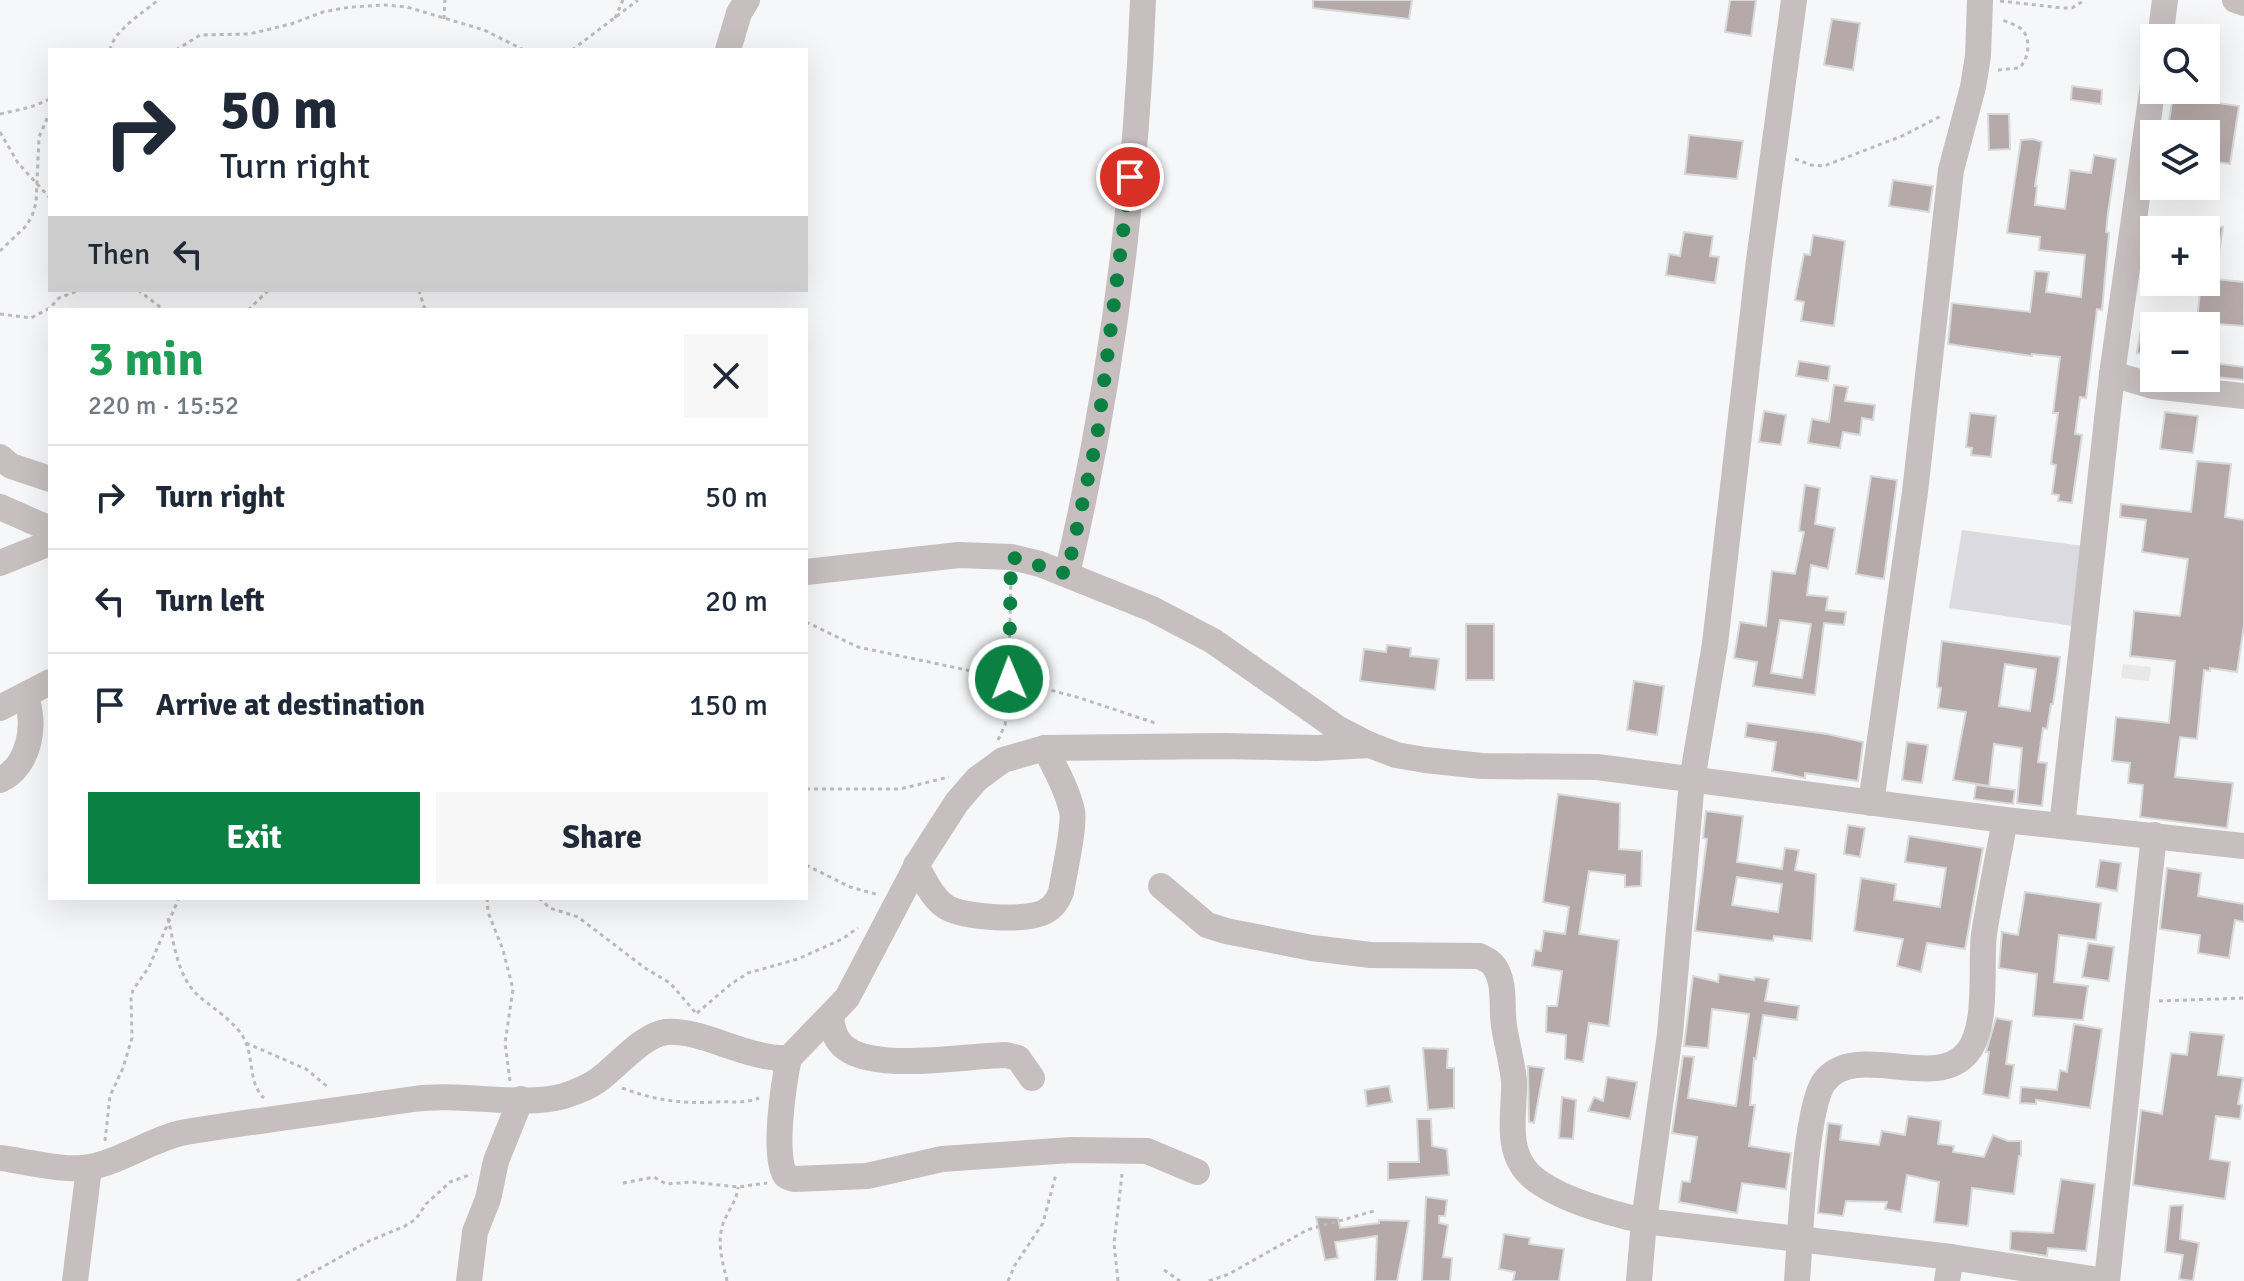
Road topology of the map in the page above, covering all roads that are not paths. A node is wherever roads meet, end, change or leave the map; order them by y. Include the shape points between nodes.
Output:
1 (747, 0) edge
2 (1143, 0) edge
3 (1794, 0) edge
4 (2165, 0) edge
5 (2235, 0) edge
6 (2244, 3) edge
7 (1988, 8) edge
8 (2162, 24) edge
9 (729, 48) edge
10 (2150, 104) edge
11 (2112, 374) junction
12 (2244, 396) edge
13 (0, 457) edge
14 (48, 478) edge
15 (0, 507) edge
16 (48, 528) edge
17 (48, 544) edge
18 (0, 563) edge
19 (808, 572) edge
20 (1067, 574) junction
21 (48, 683) edge
22 (25, 696) junction
23 (0, 708) edge
24 (1370, 745) junction
25 (1045, 748) junction
26 (0, 780) edge
27 (1692, 780) junction
28 (1871, 803) junction
29 (2005, 820) junction
30 (2062, 826) junction
31 (2154, 835) junction
32 (2244, 846) edge
33 (916, 865) junction
34 (1161, 886) dead end
35 (831, 1017) junction
36 (789, 1058) junction
37 (1032, 1078) dead end
38 (518, 1099) junction
39 (0, 1158) edge
40 (97, 1165) junction
41 (1197, 1172) dead end
42 (1644, 1221) junction
43 (1801, 1239) junction
44 (1949, 1269) edge
45 (75, 1281) edge
46 (469, 1281) edge
47 (1639, 1281) edge
48 (1797, 1281) edge
49 (2106, 1281) edge

1 - 9 street
2 - 20 street via 1124,240 1097,437
3 - 27 street via 1715,644
4 - 8 street
5 - 6 street
7 - 28 street via 1951,170 1915,492
10 - 11 street
11 - 12 street via 2153,386
11 - 30 street
13 - 14 street
15 - 16 street
17 - 18 street
19 - 20 street via 959,555 1011,557
20 - 24 street via 1213,641 1337,728
21 - 22 street
22 - 23 street
22 - 26 street via 30,739 19,762
24 - 25 street
24 - 27 street via 1425,760 1597,767
25 - 33 street via 1003,760 977,779
25 - 33 street via 1072,811 1057,902 1032,917 960,912 937,898
27 - 28 street
27 - 42 street via 1670,1034
28 - 29 street
29 - 30 street
29 - 43 street via 1985,927 1975,1040 1956,1064 1851,1065 1824,1081 1811,1131
30 - 31 street
31 - 32 street
31 - 49 street
33 - 35 street via 847,998
34 - 42 street via 1207,925 1226,931 1371,955 1479,956 1489,961 1501,985 1514,1084 1512,1134 1523,1165 1530,1175 1581,1202
35 - 36 street
35 - 37 street via 841,1044 858,1054 912,1062 1006,1055 1018,1058
36 - 38 street via 752,1054 678,1033 658,1034 585,1088 550,1099
36 - 41 street via 780,1165 791,1178 867,1176 942,1159 1125,1150 1158,1153
38 - 40 street via 416,1099 184,1132
38 - 46 street via 475,1232
39 - 40 street
40 - 45 street
42 - 43 street
42 - 47 street
43 - 44 street
43 - 48 street
44 - 49 street

